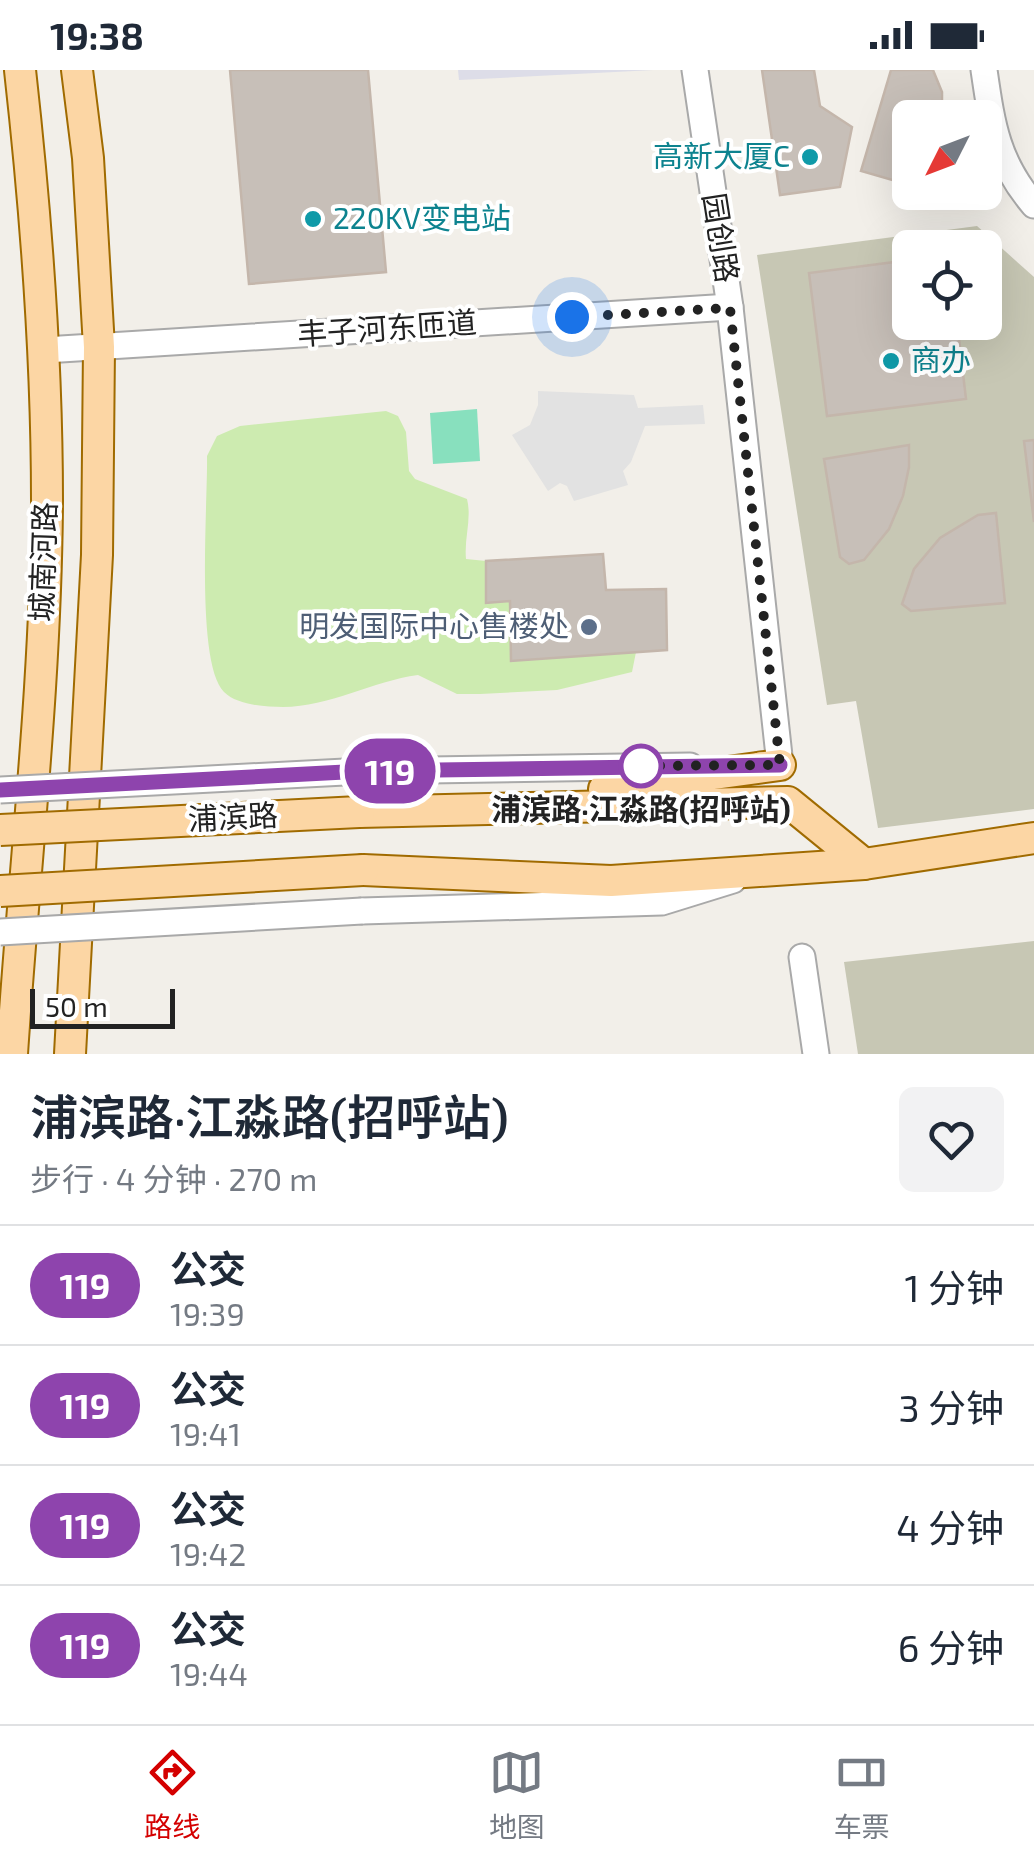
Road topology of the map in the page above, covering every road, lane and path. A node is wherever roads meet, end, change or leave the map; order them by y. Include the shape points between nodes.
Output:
1 (20, 70) edge
2 (77, 70) edge
3 (695, 70) edge
4 (984, 70) edge
5 (1034, 205) edge
6 (730, 308) junction
7 (99, 347) junction
8 (44, 350) junction
9 (780, 765) junction
10 (0, 790) edge
11 (359, 812) junction
12 (0, 830) edge
13 (1034, 838) edge
14 (864, 864) junction
15 (760, 872) junction
16 (0, 891) edge
17 (0, 932) edge
18 (802, 957) dead end
19 (12, 1054) edge
20 (70, 1054) edge
21 (816, 1054) edge

1 - 8 main road, 城南河路
2 - 7 main road, 城南河路
3 - 6 street, 园创路
4 - 5 street via 1002,160
6 - 7 street, 丰子河东匝道
6 - 9 street, 园创路
7 - 8 street, 丰子河东匝道
7 - 20 main road, 城南河路 via 97,554
8 - 19 main road, 城南河路 via 43,622
9 - 10 street, 浦滨路, bridge via 364,771
9 - 11 main road
11 - 12 main road, 浦滨路, bridge
11 - 14 main road, 浦滨路 via 788,802
13 - 14 main road
14 - 15 main road
15 - 16 main road, 浦滨路, bridge via 610,881 362,870
15 - 17 street, bridge via 662,902 362,910
18 - 21 street

